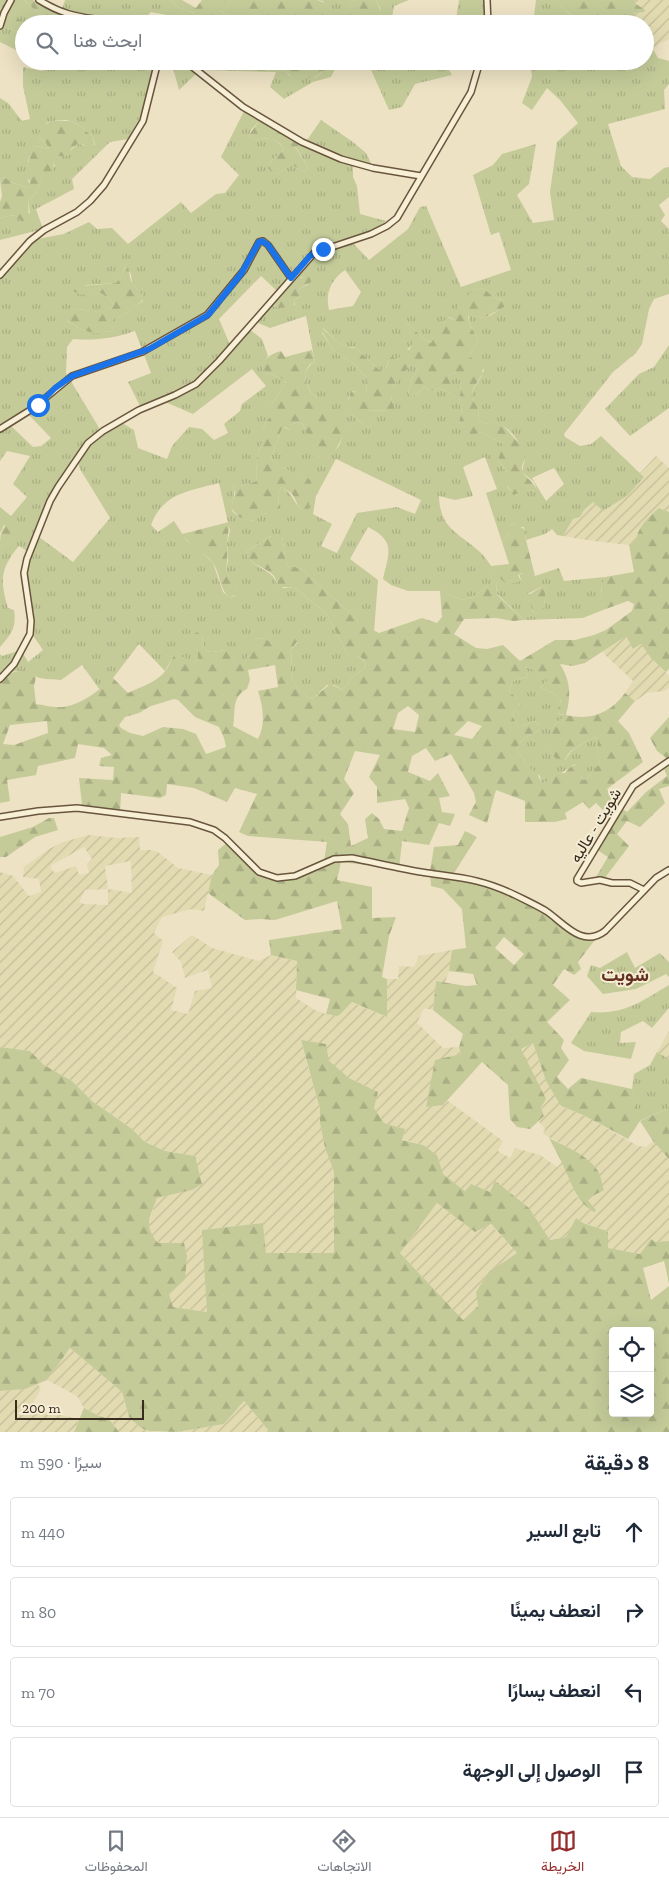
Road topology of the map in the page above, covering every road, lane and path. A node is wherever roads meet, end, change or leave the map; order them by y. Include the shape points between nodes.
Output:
1 (11, 0) edge
2 (39, 0) edge
3 (487, 0) edge
4 (68, 15) edge
5 (488, 15) edge
6 (0, 26) edge
7 (156, 70) edge
8 (196, 70) edge
9 (477, 70) edge
10 (421, 176) junction
11 (0, 275) edge
12 (291, 278) junction
13 (0, 428) edge
14 (0, 680) edge
15 (669, 761) edge
16 (0, 817) edge
17 (669, 870) edge
18 (644, 890) junction

1 - 6 street
2 - 4 street
3 - 5 street
7 - 11 street via 143,121 104,185 77,212 30,241
8 - 10 street via 243,108 302,142 341,159
9 - 10 street via 471,92
10 - 12 street via 392,223 371,234 318,250
12 - 13 street via 268,245 259,242 241,274 208,315 149,349 72,376 32,409
12 - 14 street via 196,384 148,405 103,431 80,453 50,501 28,559 24,573 30,634 14,664
15 - 18 street, شويت - عاليه via 633,786 577,878 581,883 600,880 630,883
16 - 18 street via 83,808 190,822 225,838 260,872 277,878 295,876 325,862 352,858 470,878 496,886 538,906 573,932 586,937 604,931
17 - 18 street

